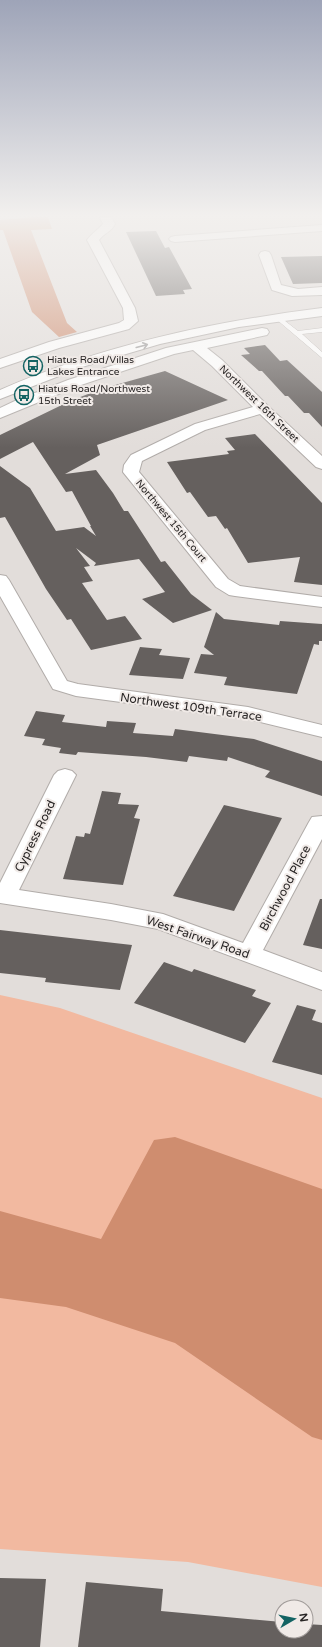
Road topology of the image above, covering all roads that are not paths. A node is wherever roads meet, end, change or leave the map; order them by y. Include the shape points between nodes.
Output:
1 (122, 294) edge
2 (322, 304) edge
3 (322, 312) edge
4 (278, 318) junction
5 (322, 330) edge
6 (262, 332) dead end
7 (297, 333) junction
8 (195, 345) junction
9 (0, 348) edge
10 (322, 356) edge
11 (13, 359) junction
12 (0, 364) edge
13 (3, 377) edge
14 (25, 384) junction
15 (48, 393) junction
16 (0, 395) edge
17 (263, 409) junction
18 (0, 414) edge
19 (322, 464) edge
20 (0, 580) edge
21 (322, 602) edge
22 (322, 731) edge
23 (65, 775) dead end
24 (320, 822) dead end
25 (2, 896) edge
26 (249, 953) junction
27 (322, 981) edge

1 - 11 street via 129,308 131,319 128,324
2 - 13 street via 287,307 172,327 124,338
3 - 4 street
4 - 7 lane
14 -> 4 street via 54,372 137,347
5 - 7 lane
6 - 8 street
7 - 10 lane
8 - 15 street
8 - 17 street, Northwest 16th Street
9 - 11 street
11 - 12 street
13 - 14 street
14 - 15 street
14 - 16 street
15 - 18 street
17 - 19 street, Northwest 16th Street
17 - 21 street, Northwest 15th Court via 200,427 136,458 131,472 222,583 235,591
20 - 22 street, Northwest 109th Terrace via 60,685 76,690 248,713
23 - 25 street, Cypress Road
24 - 26 street, Birchwood Place
25 - 26 street, West Fairway Road via 163,922
26 - 27 street, West Fairway Road

